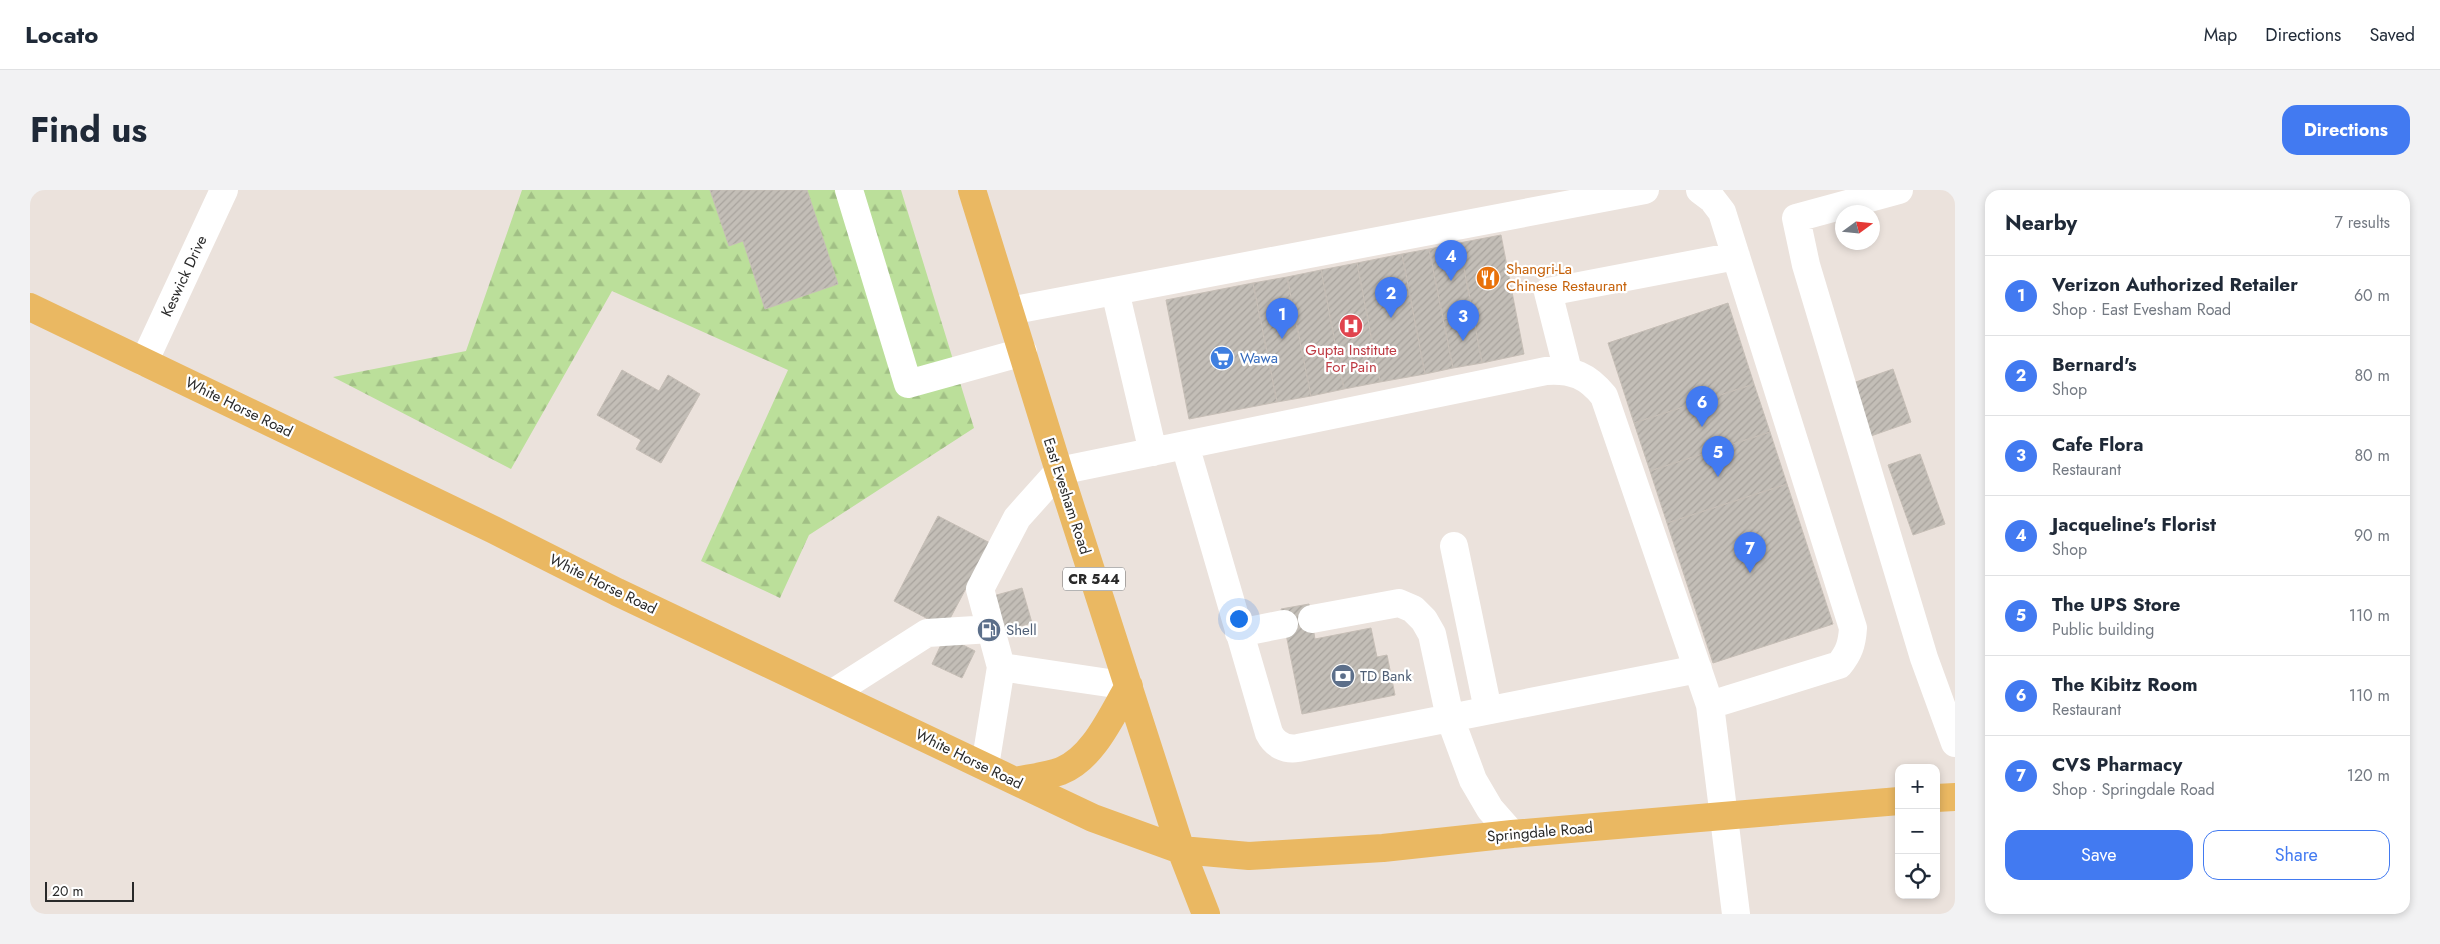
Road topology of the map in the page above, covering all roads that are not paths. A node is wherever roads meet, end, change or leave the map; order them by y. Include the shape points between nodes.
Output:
1 (224, 190) edge
2 (849, 190) edge
3 (972, 190) edge
4 (1645, 190) edge
5 (1700, 190) edge
6 (1899, 190) edge
7 (1736, 256) junction
8 (1115, 291) junction
9 (30, 307) edge
10 (1010, 311) junction
11 (1023, 352) junction
12 (144, 362) junction
13 (1568, 371) junction
14 (1185, 445) junction
15 (1153, 452) junction
16 (1059, 471) junction
17 (1454, 546) dead end
18 (1312, 619) dead end
19 (1284, 624) dead end
20 (991, 629) junction
21 (1239, 633) junction
22 (1001, 667) junction
23 (1698, 669) junction
24 (1129, 686) junction
25 (833, 693) junction
26 (1710, 705) junction
27 (1488, 710) junction
28 (1450, 718) junction
29 (1955, 743) edge
30 (985, 766) junction
31 (1015, 781) junction
32 (1955, 797) edge
33 (1940, 798) edge
34 (1895, 802) edge
35 (1724, 816) junction
36 (1512, 834) junction
37 (1181, 850) junction
38 (1206, 914) edge
39 (1736, 914) edge

1 - 12 street, Keswick Drive
2 - 11 street via 908,384
3 - 10 main road, East Evesham Road / CR 544
4 - 8 street
5 - 7 street via 1722,212
6 - 29 street via 1796,218 1806,264 1919,640
7 - 13 street via 1548,292
7 - 26 street via 1854,628 1847,655 1839,665
8 - 10 street
8 - 15 street
9 - 12 main road, White Horse Road
10 - 11 main road, East Evesham Road / CR 544
11 - 16 main road, East Evesham Road / CR 544
12 - 25 main road, White Horse Road
13 - 14 street via 1546,371
13 - 23 street via 1593,383 1604,396
14 - 15 street
14 - 21 street
15 - 16 street
16 - 20 street via 1017,518 980,589
16 - 24 main road, East Evesham Road / CR 544
17 - 27 street
18 - 28 street via 1399,603 1413,609 1432,634
19 - 21 street
20 - 22 street
20 - 25 street via 927,633
21 - 28 street via 1269,734 1284,748
22 - 24 street
22 - 30 street
23 - 26 street
23 - 27 street
24 - 31 main road via 1095,742 1081,758 1062,770
24 - 37 main road, East Evesham Road / CR 544
25 - 30 main road, White Horse Road
26 - 35 street
27 - 28 street
28 - 36 street via 1473,780 1490,809
30 - 31 main road, White Horse Road
31 - 37 main road, White Horse Road via 1093,818
32 - 33 main road
34 - 35 main road, Springdale Road
35 - 36 main road, Springdale Road
35 - 39 street
36 - 37 main road, Springdale Road via 1383,848 1249,856
37 - 38 main road, East Evesham Road / CR 544

